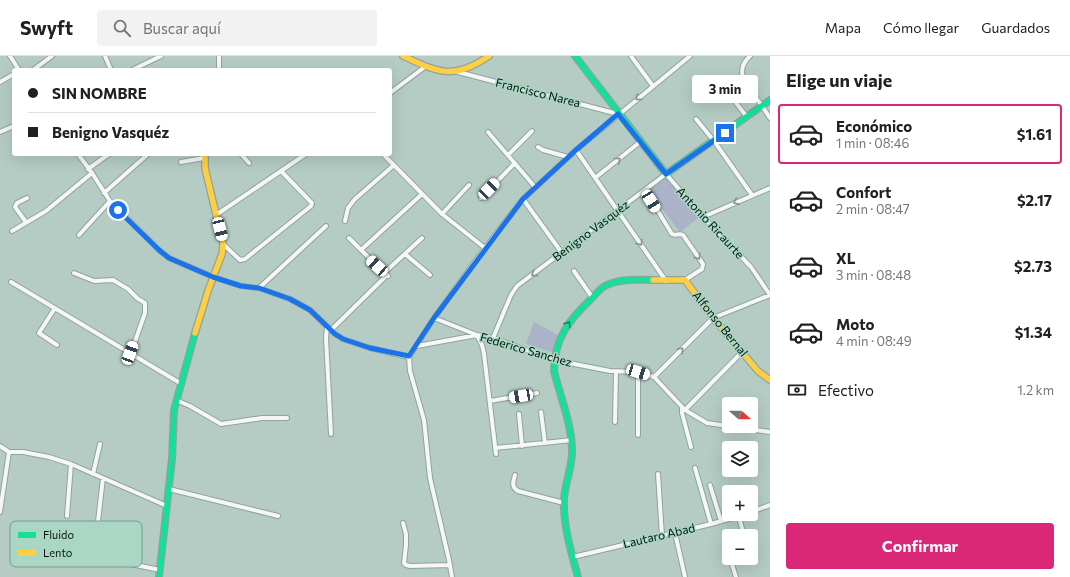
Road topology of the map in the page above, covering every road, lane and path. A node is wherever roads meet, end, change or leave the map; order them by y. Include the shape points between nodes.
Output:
1 (10, 56) edge
2 (52, 56) edge
3 (105, 56) edge
4 (161, 56) edge
5 (219, 56) edge
6 (403, 56) edge
7 (489, 56) edge
8 (575, 56) edge
9 (630, 56) edge
10 (690, 56) edge
11 (750, 56) edge
12 (426, 66) junction
13 (18, 68) edge
14 (36, 68) edge
15 (111, 68) edge
16 (136, 68) edge
17 (219, 68) edge
18 (458, 72) junction
19 (12, 75) edge
20 (0, 82) edge
21 (720, 82) dead end
22 (653, 86) junction
23 (392, 92) edge
24 (770, 100) edge
25 (762, 106) junction
26 (618, 114) junction
27 (747, 117) junction
28 (770, 118) edge
29 (696, 119) dead end
30 (12, 127) edge
31 (532, 131) dead end
32 (0, 132) edge
33 (488, 132) dead end
34 (714, 141) junction
35 (640, 142) junction
36 (538, 147) dead end
37 (576, 150) junction
38 (508, 155) junction
39 (79, 156) edge
40 (107, 156) edge
41 (146, 156) edge
42 (204, 156) edge
43 (243, 156) edge
44 (303, 156) edge
45 (385, 156) edge
46 (568, 157) junction
47 (181, 162) dead end
48 (249, 163) dead end
49 (515, 163) junction
50 (394, 165) junction
51 (90, 171) junction
52 (281, 171) junction
53 (666, 174) junction
54 (595, 178) junction
55 (469, 185) dead end
56 (535, 187) junction
57 (770, 188) edge
58 (644, 190) junction
59 (104, 193) junction
60 (422, 194) junction
61 (752, 195) junction
62 (27, 198) dead end
63 (481, 198) dead end
64 (523, 199) junction
65 (110, 201) junction
66 (618, 211) junction
67 (442, 214) junction
68 (216, 215) junction
69 (703, 217) junction
70 (345, 221) dead end
71 (26, 222) junction
72 (326, 226) dead end
73 (12, 231) dead end
74 (79, 235) dead end
75 (349, 238) dead end
76 (422, 238) dead end
77 (223, 244) junction
78 (485, 248) junction
79 (361, 250) junction
80 (562, 253) junction
81 (405, 254) junction
82 (574, 271) dead end
83 (74, 273) dead end
84 (386, 275) junction
85 (430, 275) dead end
86 (213, 277) junction
87 (685, 280) junction
88 (666, 281) junction
89 (11, 282) dead end
90 (259, 288) junction
91 (770, 295) edge
92 (592, 297) junction
93 (55, 308) junction
94 (434, 318) junction
95 (713, 318) junction
96 (327, 326) junction
97 (331, 330) junction
98 (477, 335) junction
99 (493, 338) junction
100 (57, 345) dead end
101 (417, 346) junction
102 (742, 352) junction
103 (130, 353) junction
104 (409, 356) junction
105 (554, 360) junction
106 (616, 372) junction
107 (638, 372) junction
108 (654, 377) junction
109 (770, 380) edge
110 (180, 383) junction
111 (537, 393) dead end
112 (176, 400) junction
113 (490, 401) junction
114 (683, 409) junction
115 (540, 412) dead end
116 (519, 414) dead end
117 (287, 418) dead end
118 (616, 422) dead end
119 (770, 432) edge
120 (331, 434) dead end
121 (638, 435) dead end
122 (572, 440) junction
123 (545, 443) junction
124 (100, 444) dead end
125 (0, 446) edge
126 (522, 446) junction
127 (691, 447) dead end
128 (495, 448) junction
129 (9, 452) junction
130 (496, 454) dead end
131 (71, 464) junction
132 (695, 468) dead end
133 (93, 474) junction
134 (658, 474) dead end
135 (515, 475) dead end
136 (103, 478) junction
137 (710, 485) dead end
138 (168, 489) junction
139 (564, 503) junction
140 (770, 505) edge
141 (167, 506) junction
142 (758, 509) edge
143 (0, 512) edge
144 (67, 516) dead end
145 (278, 516) dead end
146 (98, 521) edge
147 (721, 521) joint
148 (403, 524) dead end
149 (711, 524) junction
150 (675, 533) junction
151 (662, 536) junction
152 (573, 557) junction
153 (450, 565) junction
154 (732, 565) edge
155 (142, 567) edge
156 (160, 570) junction
157 (159, 577) edge
158 (452, 577) edge
159 (578, 577) edge
160 (685, 577) edge
161 (736, 577) edge

1 - 13 street
2 - 14 street
3 - 15 street
4 - 16 street
5 - 17 street
6 - 12 street
7 - 18 street
8 - 26 street, Antonio Ricaurte
9 - 22 street
10 - 22 street
11 - 25 street via 743,65 742,76
12 - 18 street via 436,70
12 - 23 street
18 - 26 street, Francisco Narea
19 - 20 street
21 - 27 street
22 -> 26 street
24 - 25 street, Benigno Vasquéz
25 - 27 street, Benigno Vasquéz
25 - 28 street
26 - 35 street, Antonio Ricaurte
26 - 37 street
27 - 34 street, Benigno Vasquéz
29 - 34 street
30 - 32 street
31 - 38 street
33 - 38 street
34 - 53 street, Benigno Vasquéz
34 - 61 street
35 - 53 street, Antonio Ricaurte
54 -> 35 street
36 - 46 street
37 - 46 street
37 - 54 street
38 - 49 street
39 - 51 street
40 - 51 street
41 - 59 street
42 - 47 street
42 - 68 street
43 - 48 street
44 - 52 street
45 - 50 street
46 - 56 street
49 - 56 street
49 - 63 street
50 - 60 street
50 - 70 street via 355,199 348,208
51 - 59 street
51 - 71 street via 53,206
52 - 68 street
52 - 77 street via 310,201 311,206 242,260
53 - 58 street, Benigno Vasquéz
53 - 69 street, Antonio Ricaurte
54 - 66 street
55 - 67 street
56 - 64 street
57 - 61 street
58 - 66 street, Benigno Vasquéz
58 -> 87 street via 672,234 683,235 703,264 702,269
59 - 65 street
60 - 67 street
60 - 79 street
61 -> 69 street
62 - 71 street via 15,205
64 - 78 street
64 - 80 street
65 - 74 street
65 - 86 street via 169,258
66 - 80 street, Benigno Vasquéz
66 -> 88 street
67 - 78 street
68 - 77 street
69 - 91 street, Antonio Ricaurte via 751,267
71 - 73 street
72 - 90 street
75 - 79 street
76 - 81 street
77 - 86 street
78 - 94 street
79 - 84 street
80 -> 99 street, Benigno Vasquéz via 516,286
81 - 84 street
81 - 85 street
82 - 92 street
83 - 103 street via 94,281 113,280 128,288 145,303 145,313
84 - 97 street
86 - 90 street via 241,286
86 - 110 street
87 - 88 street, Alfonso Bernal
87 - 95 street, Alfonso Bernal
88 - 92 street, Alfonso Bernal via 621,280 606,285
89 - 93 street
90 - 96 street via 303,306
91 - 95 street
105 -> 92 street, Alfonso Bernal via 564,329 574,314
93 - 100 street via 39,333
93 - 103 street
94 - 98 street, Federico Sanchez
94 - 101 street
95 - 102 street, Alfonso Bernal
108 -> 95 street
96 - 97 street
96 - 120 street
97 - 104 street via 353,344
98 - 99 street, Federico Sanchez
98 - 101 street
98 - 113 street via 484,354
99 - 105 street, Federico Sanchez
101 - 104 street
102 - 109 street, Alfonso Bernal
102 - 114 street
103 - 110 street
104 - 153 street via 410,371 424,420 430,478
105 - 106 street, Federico Sanchez
105 - 122 street via 556,380
106 - 107 street, Federico Sanchez
106 - 118 street
107 - 108 street, Federico Sanchez
107 - 121 street
108 - 114 street
110 - 112 street
111 - 113 street
112 - 117 street via 221,424 262,418
112 - 138 street
113 - 128 street
114 - 119 street via 707,423
114 - 127 street
115 - 123 street
116 - 126 street
122 - 123 street
122 - 139 street
123 - 126 street
124 - 133 street
125 - 129 street
126 - 128 street
128 - 130 street
129 - 131 street via 24,452
129 - 143 street
131 - 133 street
131 - 144 street
132 - 149 street
133 - 136 street
134 - 151 street
135 - 139 street via 513,486 518,491
136 - 141 street
136 - 146 street
137 - 147 street
138 - 141 street
138 - 145 street
139 - 152 street
140 - 142 street
141 - 156 street
147 - 149 street, Lautaro Abad
148 - 153 street via 406,534 406,565
149 - 150 street, Lautaro Abad
150 - 151 street, Lautaro Abad
150 - 160 street
151 - 152 street, Lautaro Abad
152 - 159 street
153 - 158 street
154 - 161 street
155 - 156 street
156 - 157 street

